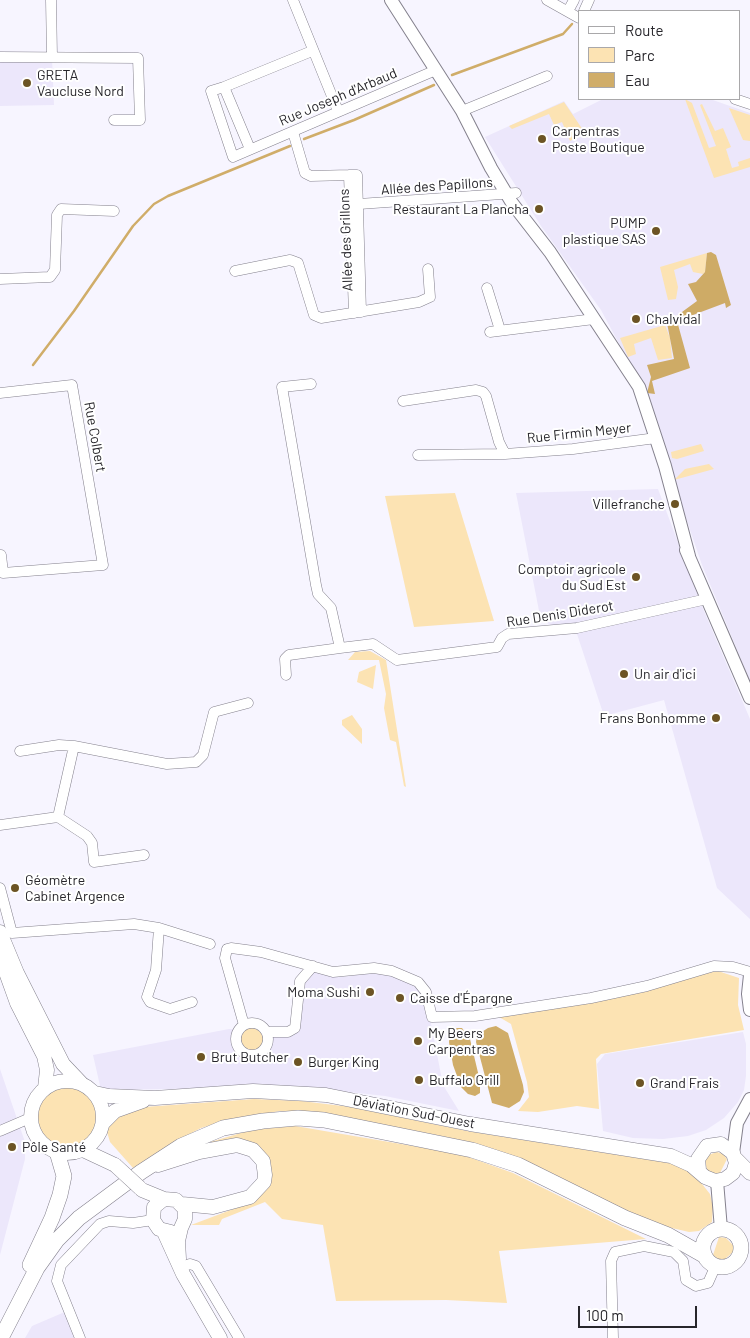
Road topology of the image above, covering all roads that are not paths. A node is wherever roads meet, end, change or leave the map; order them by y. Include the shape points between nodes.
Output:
1 (51, 0) edge
2 (292, 0) edge
3 (391, 0) edge
4 (547, 0) edge
5 (574, 0) edge
6 (568, 12) junction
7 (578, 17) edge
8 (312, 51) junction
9 (52, 56) junction
10 (0, 57) edge
11 (436, 70) junction
12 (547, 76) dead end
13 (224, 87) junction
14 (738, 100) edge
15 (750, 104) edge
16 (338, 111) junction
17 (462, 111) junction
18 (114, 120) dead end
19 (293, 132) junction
20 (250, 149) junction
21 (349, 175) junction
22 (512, 194) junction
23 (359, 204) junction
24 (114, 211) dead end
25 (428, 268) dead end
26 (236, 271) dead end
27 (0, 279) edge
28 (487, 288) dead end
29 (358, 312) junction
30 (594, 319) junction
31 (311, 384) dead end
32 (0, 393) edge
33 (403, 401) dead end
34 (653, 439) junction
35 (505, 454) junction
36 (418, 455) dead end
37 (1, 555) dead end
38 (708, 599) junction
39 (340, 648) junction
40 (286, 675) dead end
41 (750, 698) edge
42 (248, 703) dead end
43 (74, 746) junction
44 (20, 751) dead end
45 (58, 817) junction
46 (0, 825) edge
47 (144, 855) dead end
48 (0, 888) edge
49 (159, 928) junction
50 (6, 932) edge
51 (210, 944) dead end
52 (0, 956) edge
53 (313, 966) junction
54 (750, 974) edge
55 (2, 976) edge
56 (192, 1002) dead end
57 (750, 1010) edge
58 (37, 1014) junction
59 (244, 1025) junction
60 (266, 1032) junction
61 (81, 1083) junction
62 (44, 1088) junction
63 (95, 1093) junction
64 (155, 1098) junction
65 (750, 1099) edge
66 (30, 1118) junction
67 (738, 1124) junction
68 (101, 1129) junction
69 (0, 1131) edge
70 (716, 1143) junction
71 (703, 1149) junction
72 (83, 1150) junction
73 (56, 1152) junction
74 (671, 1156) junction
75 (734, 1156) junction
76 (114, 1164) junction
77 (148, 1168) junction
78 (699, 1170) junction
79 (750, 1173) edge
80 (717, 1181) junction
81 (141, 1189) junction
82 (164, 1199) junction
83 (182, 1204) junction
84 (214, 1208) junction
85 (153, 1215) junction
86 (183, 1224) junction
87 (164, 1232) junction
88 (714, 1232) junction
89 (668, 1235) junction
90 (744, 1240) edge
91 (744, 1255) edge
92 (710, 1260) junction
93 (180, 1265) junction
94 (16, 1308) junction
95 (1, 1338) edge
96 (80, 1338) edge
97 (220, 1338) edge
98 (239, 1338) edge
99 (613, 1338) edge

1 - 9 street
2 - 8 street
3 - 11 street
4 - 6 street
5 - 6 street
6 - 7 street
8 - 13 street
8 - 16 street
9 - 10 street
9 - 18 street via 57,59 138,58 140,120
11 - 16 street, Rue Joseph d'Arbaud
11 - 17 street
12 - 17 street
13 - 20 street
13 - 20 street, Rue Joseph d'Arbaud via 211,91 233,157
14 - 15 street
16 - 19 street, Rue Joseph d'Arbaud
17 - 22 street
19 - 20 street, Rue Joseph d'Arbaud
19 - 21 street, Allée des Grillons via 306,173 311,176
21 - 23 street, Allée des Grillons via 357,175
21 - 29 street, Allée des Grillons
22 - 23 street, Allée des Papillons
22 - 30 street
23 - 29 street, Allée des Grillons
24 - 27 street via 62,209 57,215 55,270 50,277
25 - 29 street via 430,297 419,302
26 - 29 street via 290,260 298,263 314,315 320,318
28 - 30 street via 495,331
30 - 34 street via 630,374
31 - 39 street via 282,387 318,594 330,608
32 - 37 street, Rue Colbert via 72,385 103,565 3,573
33 - 35 street via 476,390 482,392
34 - 35 street, Rue Firmin Meyer
34 - 38 street via 674,520
35 - 36 street, Rue Firmin Meyer
38 - 39 street, Rue Denis Diderot via 577,628 508,634 497,647 396,660 373,644
38 - 41 street
39 - 40 street, Rue Denis Diderot via 289,655 285,659
42 - 43 street via 214,712 203,755 196,762 167,764
43 - 44 street
43 - 45 street
45 - 46 street
45 - 47 street via 87,836 92,843 94,862
48 - 50 street
49 - 50 street via 125,924
49 - 51 street
49 - 56 street via 156,970 147,997 150,1002 170,1009
50 - 58 main road
52 - 55 main road
53 - 54 street via 333,972 374,968 408,977 418,982 426,992 432,1016 474,1016 591,998 714,966 733,967
53 - 59 street via 261,952 227,949 226,958
53 - 60 street via 300,981 296,1028 288,1032
54 - 57 street
55 - 58 main road
55 - 62 main road via 46,1063
58 - 61 main road via 63,1064
59 - 60 street via 257,1024
59 - 60 street via 238,1031 236,1041 246,1054 262,1051 268,1042
61 - 62 main road via 62,1080
61 - 63 main road
62 - 66 main road via 34,1101
63 - 64 main road
63 - 68 main road via 102,1107
64 - 68 main road via 115,1111
64 - 74 main road, Déviation Sud-Ouest via 254,1091 326,1095 470,1124
65 - 67 street
66 - 69 street
66 - 73 main road via 34,1134
67 - 70 street
67 - 75 street
68 - 72 main road
68 - 76 main road
70 - 71 main road
70 - 75 main road via 726,1146
71 - 74 main road
71 - 78 main road via 698,1159
72 - 73 main road
72 - 76 main road
73 - 94 main road via 64,1176 60,1195 19,1288
74 - 78 main road
75 - 79 main road
75 - 80 main road via 733,1173
76 - 81 main road, bridge
77 - 84 main road via 223,1147 240,1145 253,1150 264,1164 261,1188 247,1199
77 - 89 main road via 194,1140 223,1128 263,1120 324,1120 449,1144 495,1157 632,1222
77 - 94 main road via 69,1227 37,1268
78 - 80 main road via 709,1180
80 - 88 street
81 - 82 main road
81 - 85 main road
82 - 83 main road
82 - 85 main road via 157,1203
83 - 84 main road
83 - 86 main road
84 - 86 main road
85 - 87 main road via 157,1227
85 - 96 street via 133,1223 109,1221 100,1224 60,1265 57,1281
86 - 87 main road via 171,1232
86 - 93 main road
87 - 93 main road
88 - 89 main road
88 - 90 main road via 732,1232
88 - 92 main road via 704,1244
89 - 92 main road
90 - 91 main road via 740,1247
91 - 92 main road via 729,1265
92 - 99 street via 708,1283 696,1286 686,1280 683,1261 674,1252 644,1246 615,1252 611,1261
93 - 97 main road
93 - 98 street via 196,1266
94 - 95 main road

